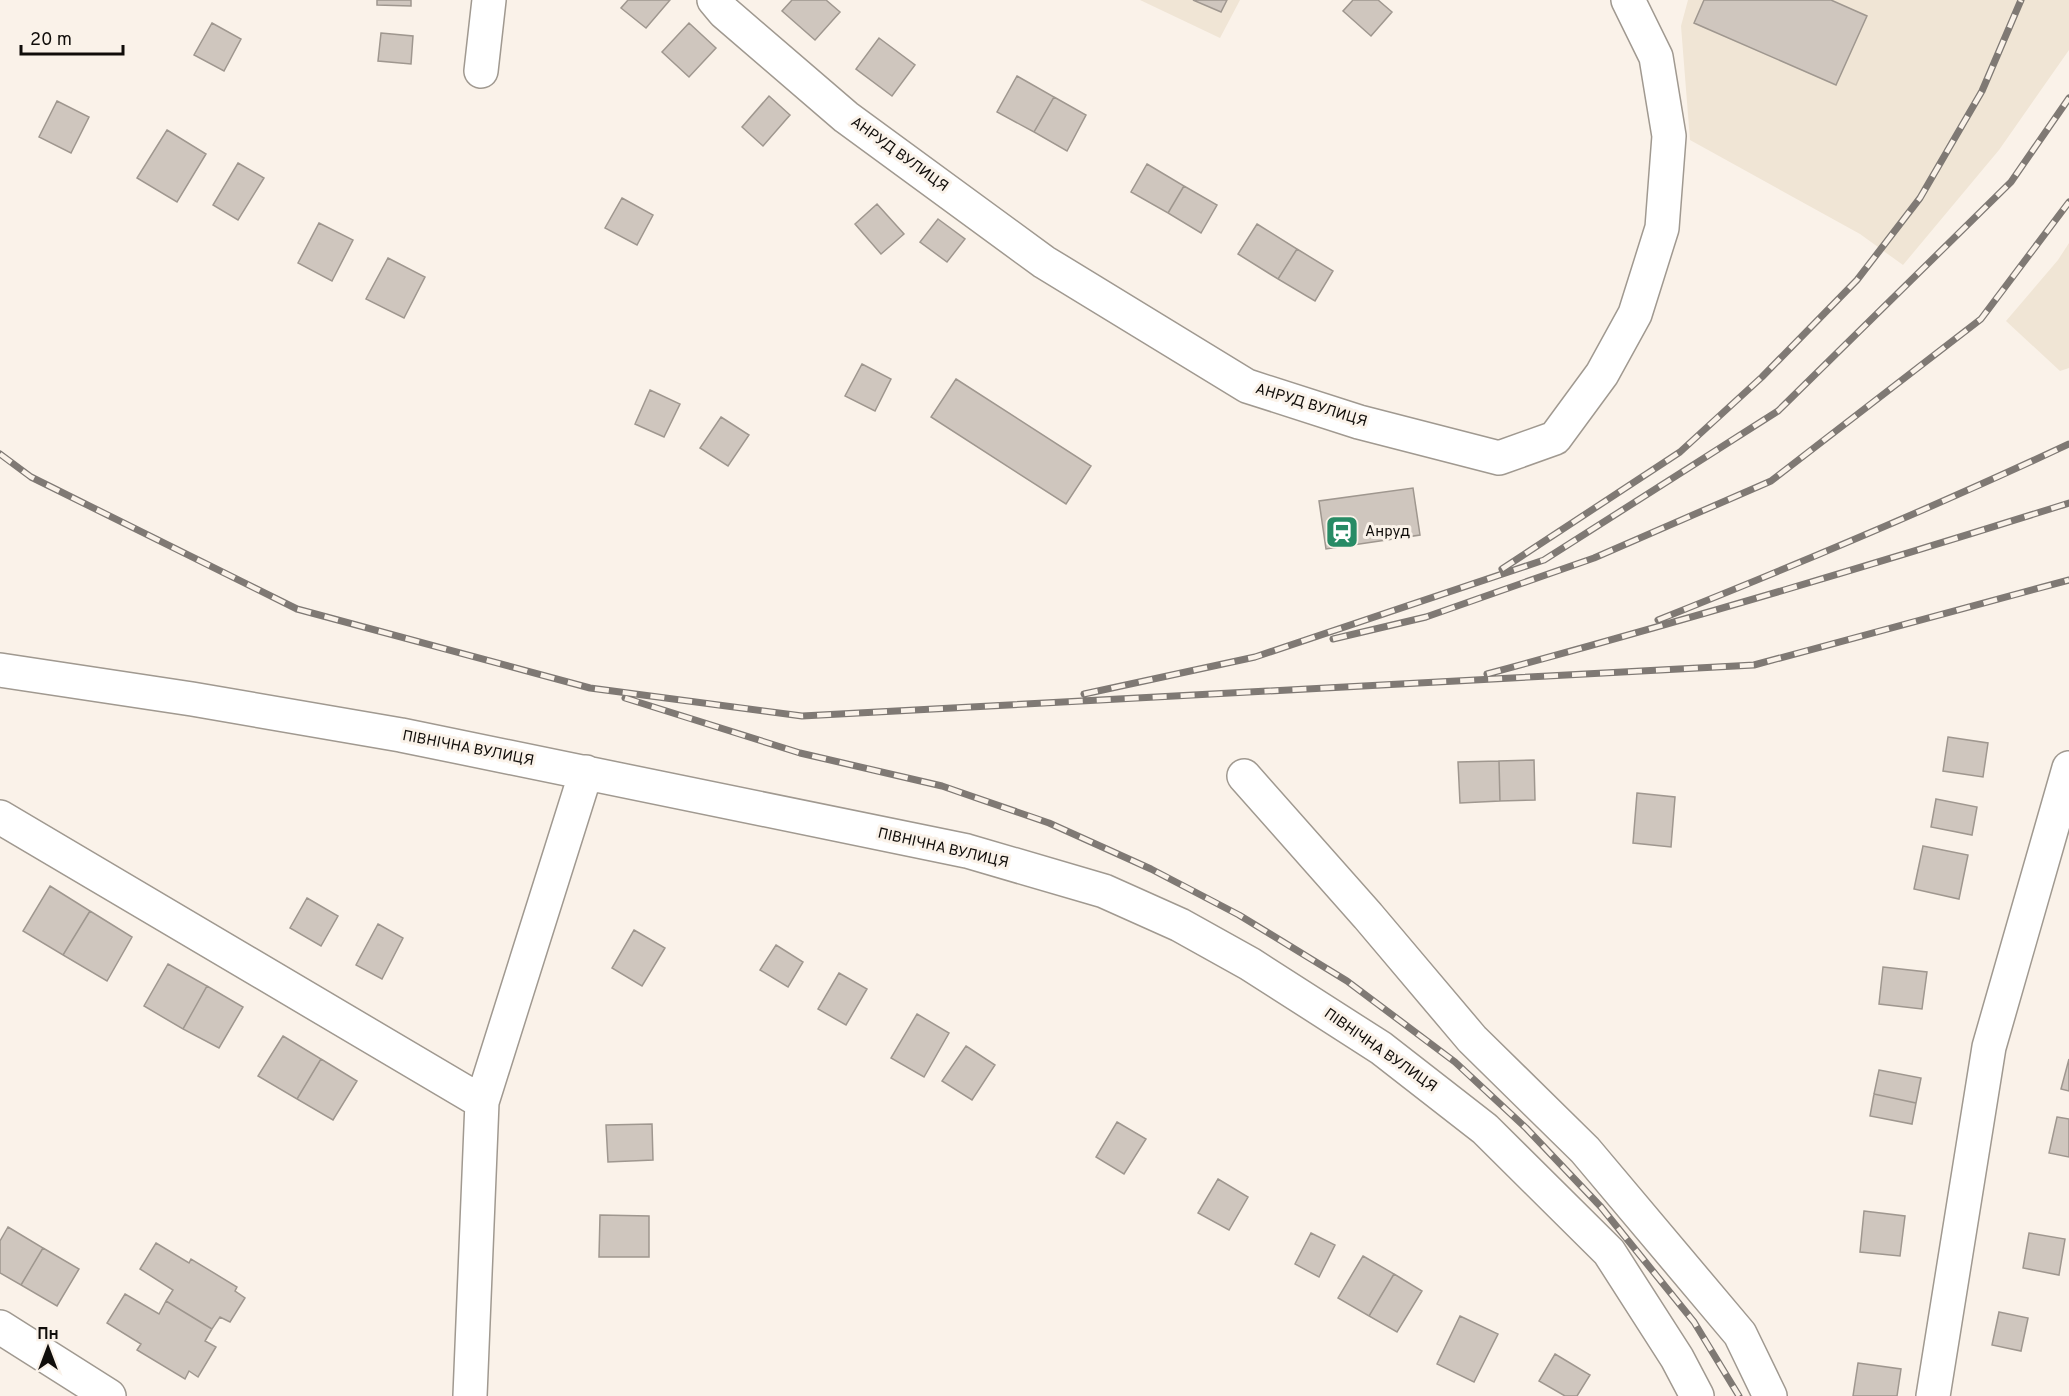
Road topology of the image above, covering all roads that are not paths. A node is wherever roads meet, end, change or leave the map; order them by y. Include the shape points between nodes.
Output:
1 (489, 0) edge
2 (714, 0) edge
3 (1628, 0) edge
4 (481, 71) dead end
5 (0, 669) edge
6 (2069, 768) edge
7 (586, 772) junction
8 (1244, 776) dead end
9 (0, 817) edge
10 (482, 1102) junction
11 (0, 1327) edge
12 (109, 1396) edge
13 (470, 1396) edge
14 (1697, 1396) edge
15 (1770, 1396) edge
16 (1933, 1396) edge

1 - 4 street
2 - 3 street, АНРУД ВУЛИЦЯ via 846,117 1044,262 1247,386 1359,422 1498,458 1555,438 1602,374 1635,314 1662,228 1669,136 1656,57
5 - 7 street, ПІВНІЧНА ВУЛИЦЯ via 390,733
6 - 16 street via 1989,1047
7 - 10 street
7 - 14 street, ПІВНІЧНА ВУЛИЦЯ via 967,851 1104,891 1180,925 1250,964 1381,1048 1485,1129 1609,1252
8 - 15 street via 1472,1039 1585,1150 1740,1334
9 - 10 street
10 - 13 street
11 - 12 street

